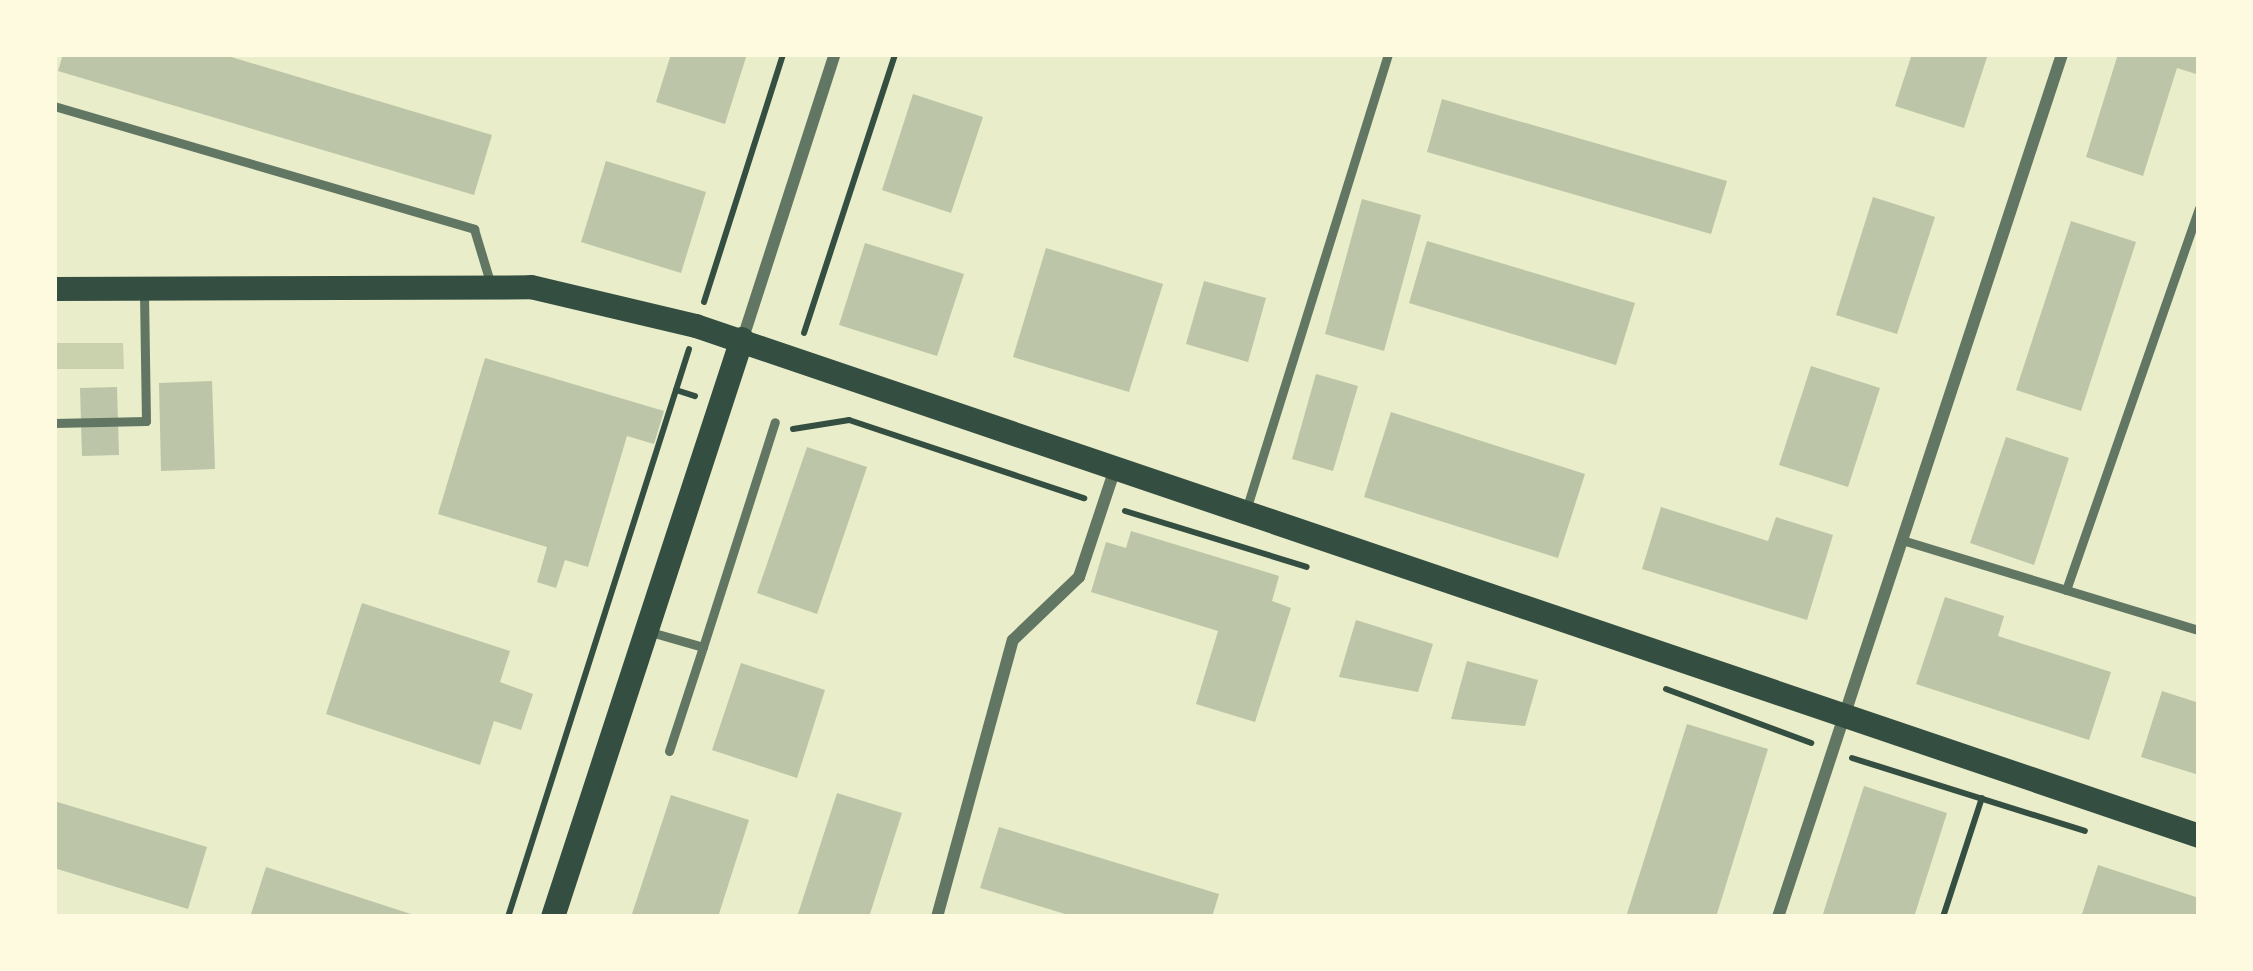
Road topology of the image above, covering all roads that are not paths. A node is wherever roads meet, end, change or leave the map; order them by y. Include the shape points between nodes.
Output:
1 (835, 54) edge
2 (1388, 54) edge
3 (2062, 54) edge
4 (54, 106) edge
5 (2199, 209) edge
6 (491, 287) junction
7 (144, 289) junction
8 (54, 290) edge
9 (742, 339) junction
10 (775, 422) road end
11 (54, 423) edge
12 (1116, 466) junction
13 (1246, 510) junction
14 (1901, 540) junction
15 (2066, 590) junction
16 (2199, 630) edge
17 (646, 632) junction
18 (703, 647) junction
19 (1841, 718) junction
20 (670, 751) dead end
21 (2199, 836) edge
22 (553, 917) edge
23 (937, 917) edge
24 (1778, 917) edge

1 - 9 street
2 - 13 lane
3 - 14 street
4 - 6 lane via 474,229
5 - 15 lane
6 - 7 main road
6 - 9 main road
7 - 8 main road
7 - 11 lane via 146,421
9 - 12 main road
9 - 17 main road
10 - 18 lane
12 - 13 main road
12 - 23 street via 1079,577 1012,640
13 - 19 main road
14 - 15 lane
14 - 19 street
15 - 16 lane
17 - 18 lane
17 - 22 main road
18 - 20 lane
19 - 21 main road
19 - 24 street

